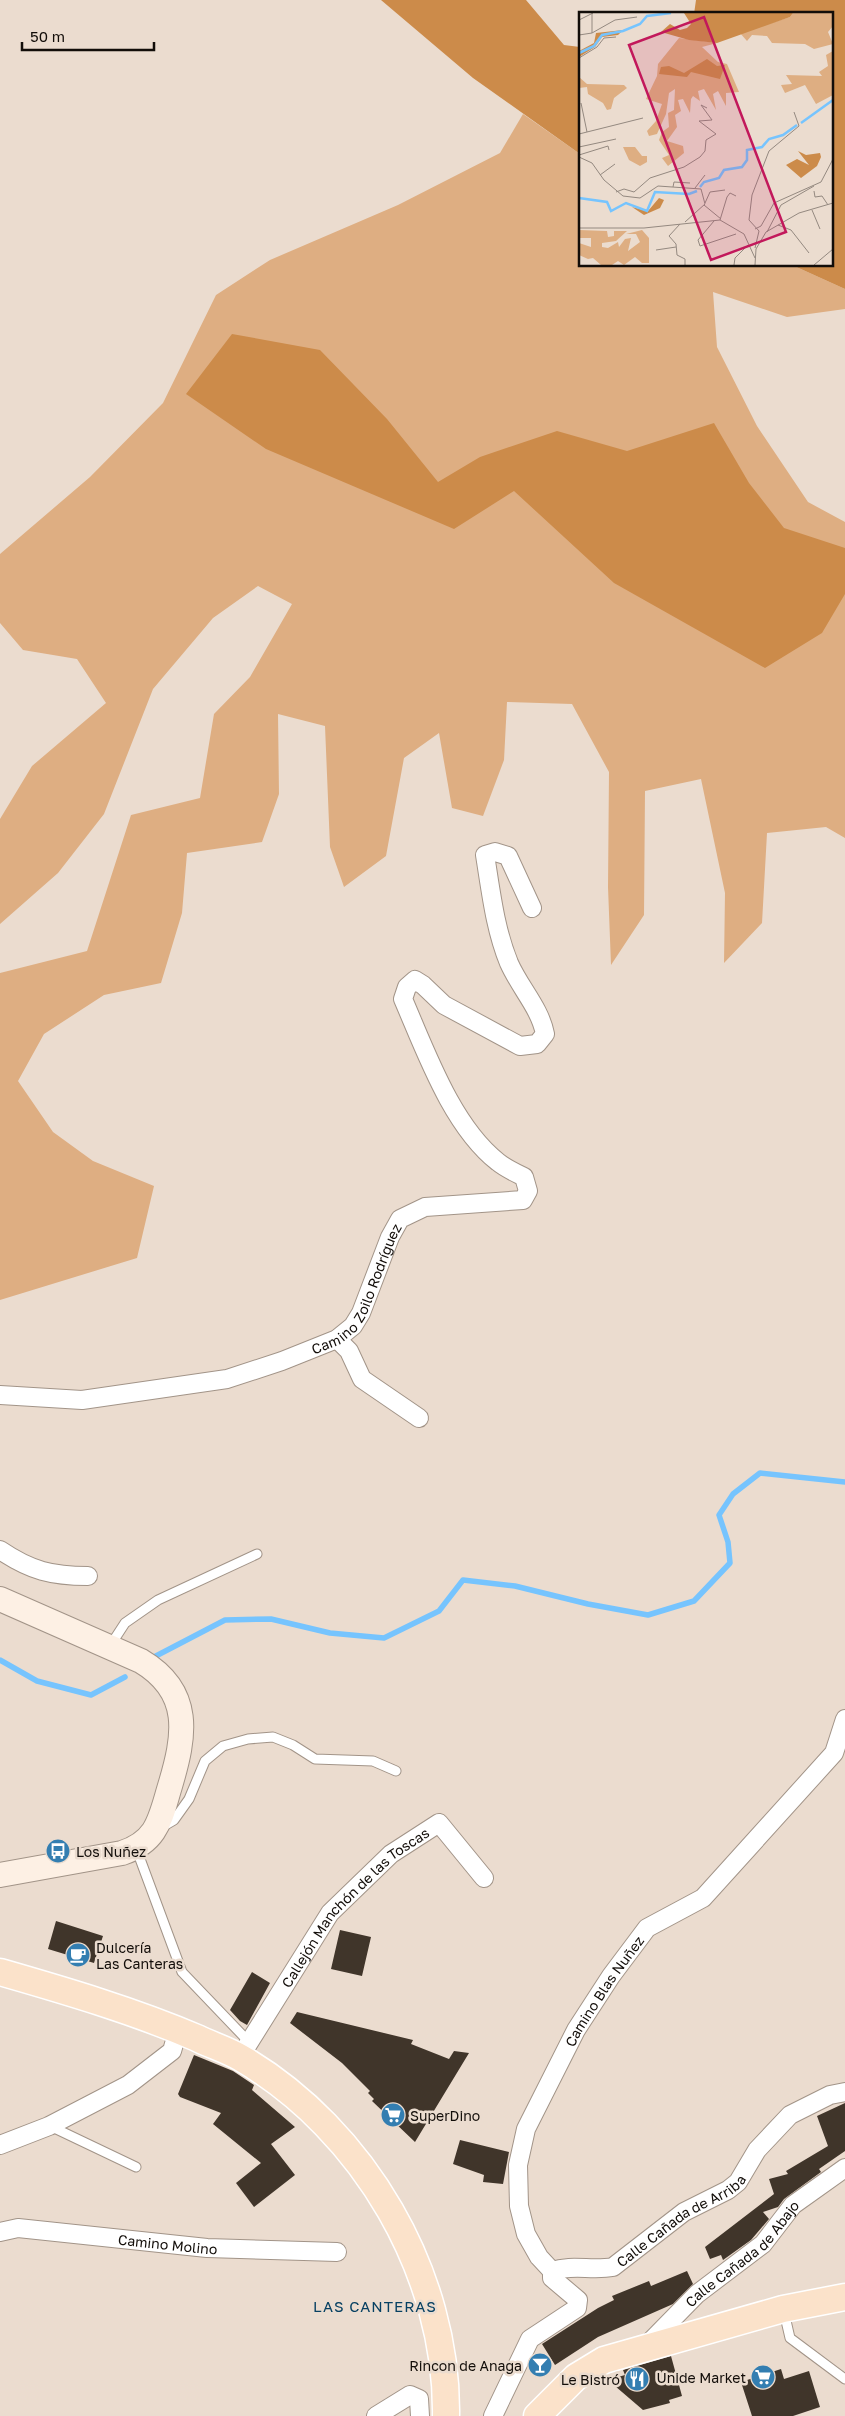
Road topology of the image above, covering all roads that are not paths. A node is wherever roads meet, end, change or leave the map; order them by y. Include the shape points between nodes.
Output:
1 (532, 908) dead end
2 (337, 1339) junction
3 (0, 1395) edge
4 (419, 1418) dead end
5 (0, 1550) edge
6 (257, 1554) dead end
7 (88, 1576) dead end
8 (0, 1599) edge
9 (109, 1647) junction
10 (845, 1719) edge
11 (396, 1771) dead end
12 (154, 1832) junction
13 (136, 1848) junction
14 (0, 1875) edge
15 (484, 1878) dead end
16 (0, 1972) edge
17 (178, 2030) junction
18 (245, 2050) junction
19 (845, 2092) edge
20 (49, 2126) junction
21 (0, 2145) edge
22 (136, 2167) dead end
23 (845, 2168) edge
24 (0, 2232) edge
25 (337, 2252) dead end
26 (552, 2271) junction
27 (845, 2297) edge
28 (783, 2309) junction
29 (646, 2347) junction
30 (845, 2379) edge
31 (448, 2410) edge
32 (376, 2416) edge
33 (420, 2416) edge
34 (493, 2416) edge
35 (537, 2416) edge

1 - 2 street, Camino Zoilo Rodríguez via 508,856 495,852 485,855 497,929 514,971 542,1020 544,1034 536,1044 520,1046 444,1005 415,980 407,986 403,999 439,1082 474,1140 498,1163 524,1177 528,1191 523,1200 425,1207 400,1219 361,1313
2 - 3 street, Camino Zoilo Rodríguez via 227,1379 82,1400
2 - 4 street via 350,1351 362,1380
5 - 7 street via 45,1573
6 - 9 lane via 158,1600 125,1623
8 - 9 main road
9 - 12 main road via 154,1668 165,1678 178,1704 182,1738 180,1753
10 - 26 street, Camino Blas Nuñez via 834,1753 703,1898 647,1928 576,2030 526,2129 518,2165 519,2206 526,2234 539,2257
11 - 12 lane via 373,1761 315,1759 272,1736 248,1739 223,1746 205,1761 189,1799 174,1820
12 - 13 main road
13 - 14 main road
13 - 18 lane via 182,1972
15 - 18 street, Callejón Manchón de las Toscas via 439,1823 391,1854 330,1913
16 - 17 main road
17 - 18 main road
17 - 20 street via 172,2051 128,2085
18 - 31 main road via 315,2113 350,2151 402,2231 435,2320
19 - 26 street, Calle Cañada de Arriba via 830,2095 790,2115 757,2150 738,2182 684,2212 613,2267
20 - 21 street
20 - 22 lane
23 - 29 street, Calle Cañada de Abajo via 793,2205 763,2244 697,2294
24 - 25 street, Camino Molino via 18,2228 207,2248
26 - 34 street via 552,2278 558,2285 578,2300 577,2308 530,2339
27 - 28 main road
28 - 29 main road
28 - 30 lane via 790,2338
29 - 35 main road via 604,2360 576,2377
32 - 33 street via 410,2395 419,2399

